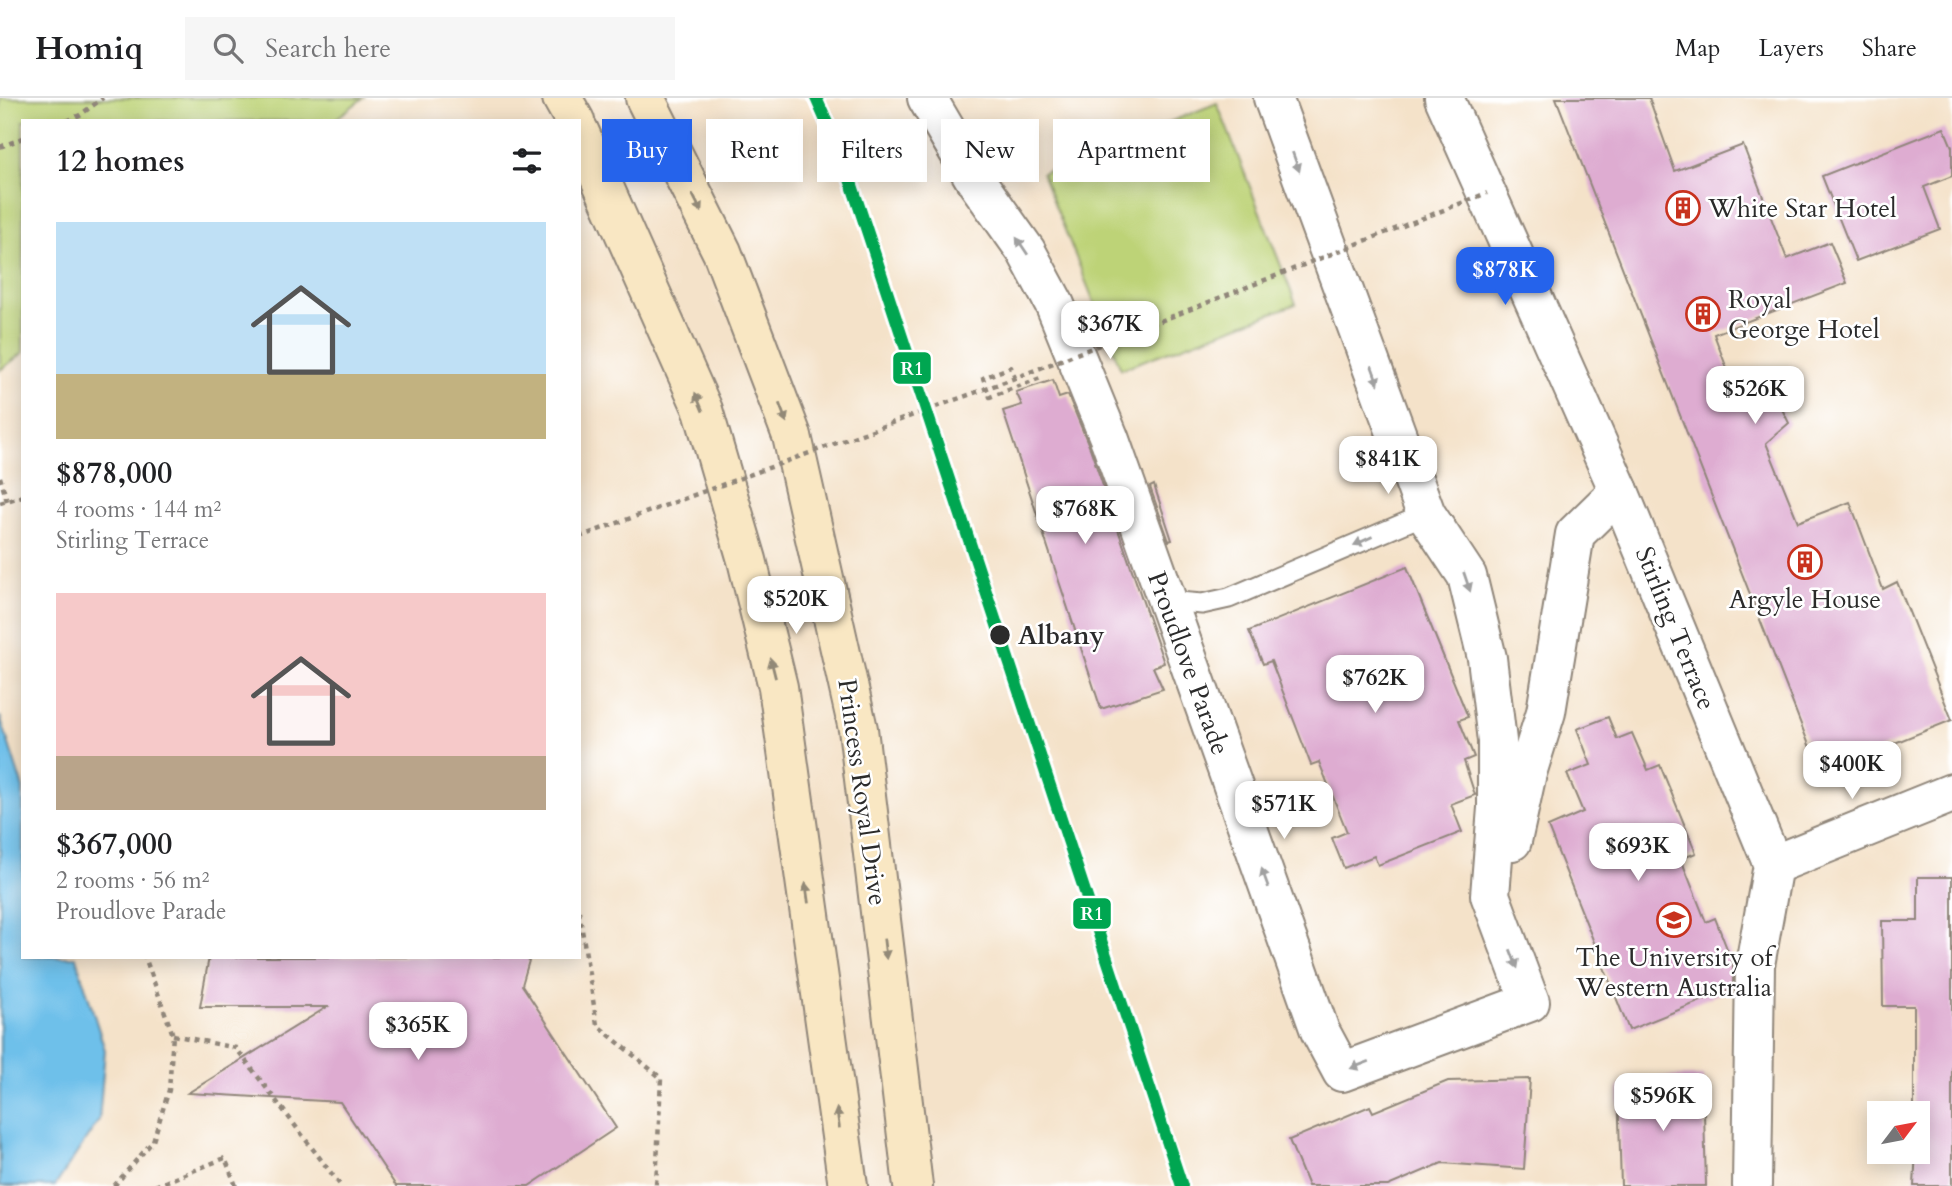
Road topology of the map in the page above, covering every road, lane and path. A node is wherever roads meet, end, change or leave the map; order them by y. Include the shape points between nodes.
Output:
1 (103, 98) edge
2 (562, 98) edge
3 (645, 98) edge
4 (927, 98) edge
5 (1273, 98) edge
6 (1444, 98) edge
7 (71, 119) edge
8 (574, 119) edge
9 (581, 136) edge
10 (21, 139) edge
11 (0, 147) edge
12 (1487, 193) junction
13 (1015, 378) junction
14 (1010, 389) dead end
15 (0, 477) edge
16 (1619, 491) junction
17 (21, 497) edge
18 (7, 501) junction
19 (0, 503) edge
20 (1426, 514) junction
21 (581, 536) edge
22 (1167, 601) junction
23 (1952, 793) edge
24 (1773, 865) junction
25 (1490, 895) junction
26 (581, 924) edge
27 (146, 959) edge
28 (173, 1035) junction
29 (114, 1186) edge
30 (155, 1186) edge
31 (236, 1186) edge
32 (341, 1186) edge
33 (652, 1186) edge
34 (848, 1186) edge
35 (913, 1186) edge
36 (1752, 1186) edge

1 - 7 path
2 - 8 main road
3 -> 35 main road, Princess Royal Drive via 722,252 792,436 859,729
22 -> 4 street, Proudlove Parade via 1110,440 1055,305 1026,251 974,178
5 -> 20 street, Proudlove Parade
6 - 12 street, Stirling Terrace
34 -> 9 main road via 778,687 747,560 703,410
10 - 11 path
12 - 13 path, bridge
12 - 16 street, Stirling Terrace
13 - 14 path via 1011,368 983,378 990,397
13 - 21 path, bridge
15 - 18 path
16 - 24 street, Stirling Terrace
16 - 25 street via 1575,534 1546,712 1527,773 1515,835
17 - 18 path
18 - 19 path
20 -> 22 lane via 1229,598 1202,604
20 -> 25 street, Proudlove Parade via 1467,576 1487,658 1497,741
25 -> 22 street, Proudlove Parade via 1530,1002 1342,1072 1320,1031
23 - 24 street
24 - 36 street via 1755,965
26 - 33 path via 597,1026 662,1078 656,1185
27 - 28 path
28 - 29 path via 169,1090 153,1141
28 - 32 path via 236,1048
30 - 31 path via 225,1158

